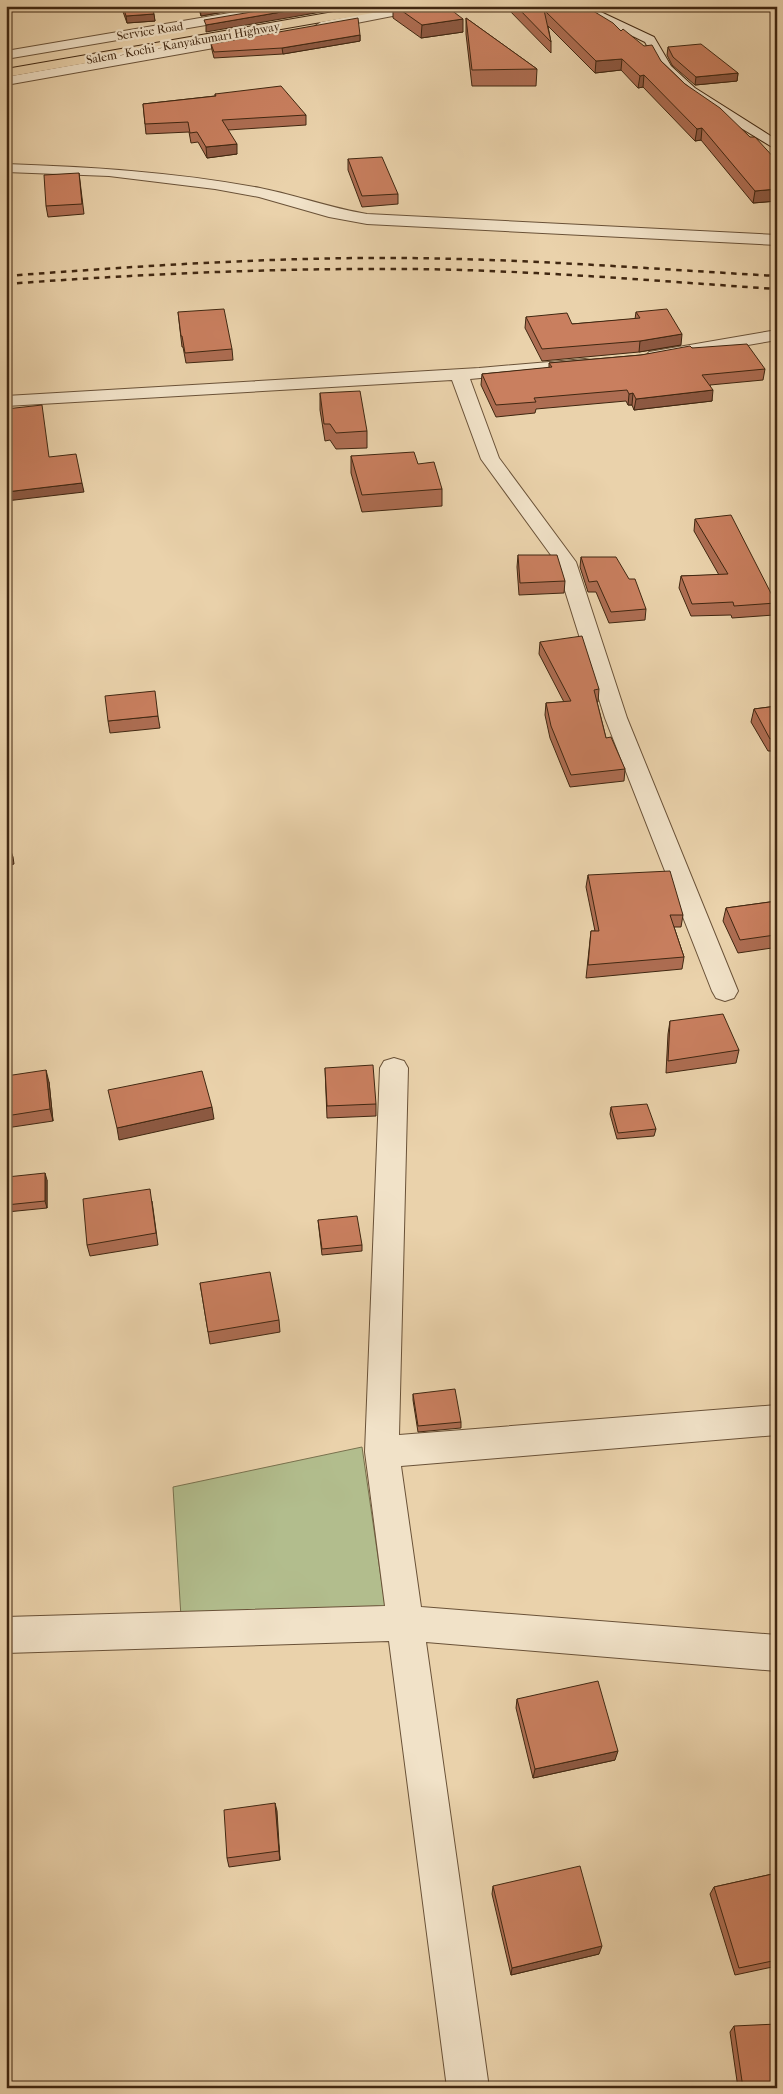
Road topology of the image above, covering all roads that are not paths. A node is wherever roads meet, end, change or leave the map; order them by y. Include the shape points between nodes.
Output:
1 (336, 6) edge
2 (390, 6) edge
3 (423, 6) edge
4 (577, 6) edge
5 (289, 7) edge
6 (6, 55) edge
7 (6, 62) edge
8 (6, 73) edge
9 (6, 81) edge
10 (777, 146) edge
11 (6, 168) edge
12 (777, 240) edge
13 (777, 335) edge
14 (639, 359) edge
15 (601, 362) edge
16 (459, 374) junction
17 (6, 401) edge
18 (725, 991) dead end
19 (394, 1068) dead end
20 (777, 1420) edge
21 (382, 1452) junction
22 (405, 1623) junction
23 (6, 1635) edge
24 (777, 1653) edge
25 (468, 2088) edge

1 - 7 highway, Salem - Kochi - Kanyakumari Highway
2 - 8 highway, Salem - Kochi - Kanyakumari Highway
3 - 9 street
4 - 10 street via 650,40 666,68 690,91
5 - 6 street, Service Road
11 - 12 street via 109,172 215,185 367,219
13 - 14 street
15 - 16 street
16 - 17 street
16 - 18 street via 490,459 566,562 616,718
19 - 21 street
20 - 21 street
21 - 22 street
22 - 23 street
22 - 24 street
22 - 25 street

